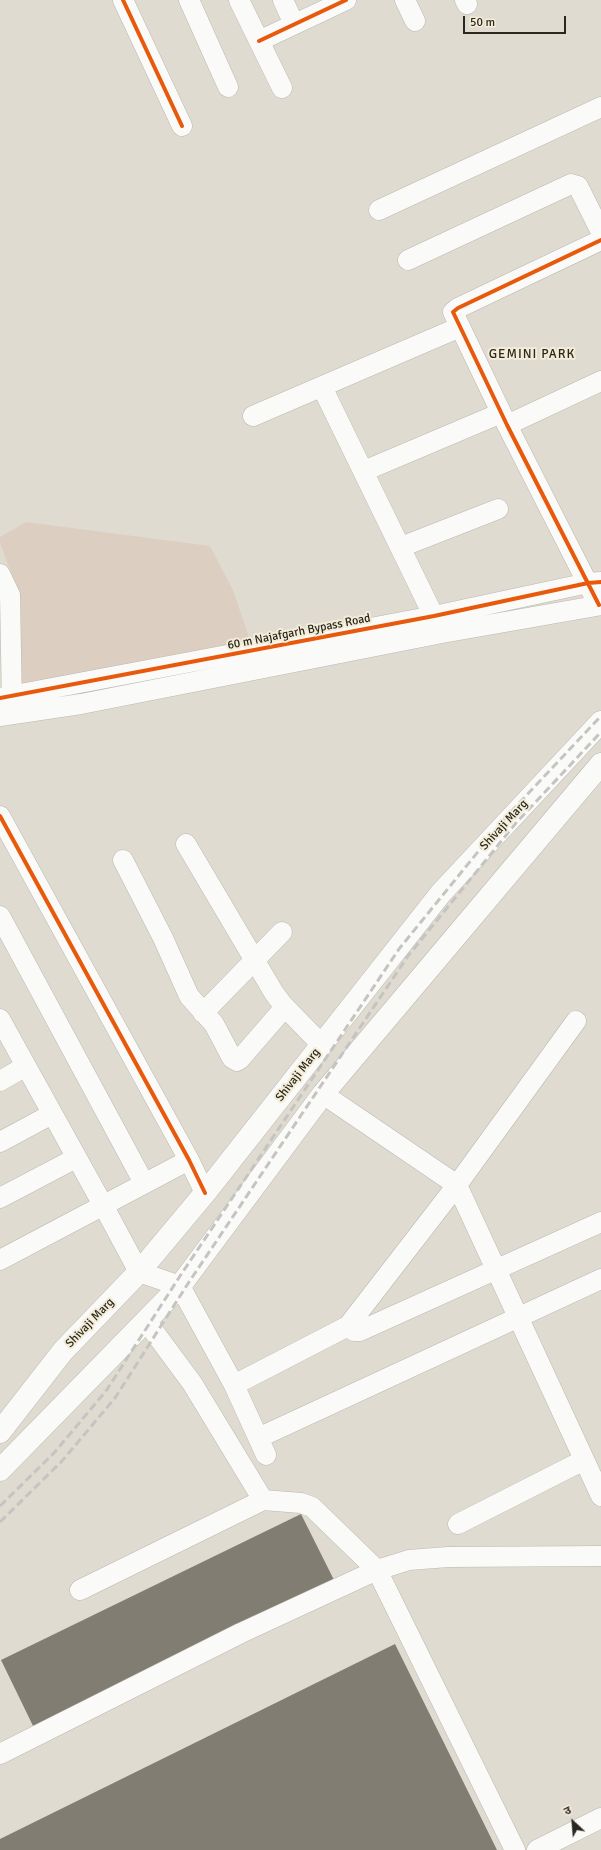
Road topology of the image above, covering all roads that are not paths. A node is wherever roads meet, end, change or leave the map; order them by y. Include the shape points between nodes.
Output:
1 (123, 0) edge
2 (189, 0) edge
3 (239, 0) edge
4 (283, 0) edge
5 (346, 0) edge
6 (405, 0) edge
7 (414, 21) dead end
8 (294, 24) junction
9 (259, 41) junction
10 (228, 86) dead end
11 (282, 88) dead end
12 (601, 107) edge
13 (182, 126) dead end
14 (379, 210) dead end
15 (601, 232) edge
16 (601, 240) edge
17 (408, 260) dead end
18 (460, 327) junction
19 (601, 381) edge
20 (322, 387) junction
21 (253, 416) dead end
22 (504, 419) junction
23 (364, 471) junction
24 (498, 509) dead end
25 (401, 547) junction
26 (0, 574) edge
27 (594, 583) edge
28 (600, 605) edge
29 (438, 624) junction
30 (6, 706) edge
31 (601, 722) edge
32 (601, 764) edge
33 (0, 816) edge
34 (186, 844) dead end
35 (124, 860) dead end
36 (0, 916) edge
37 (282, 932) dead end
38 (255, 962) junction
39 (285, 1007) junction
40 (203, 1013) junction
41 (0, 1019) edge
42 (576, 1021) dead end
43 (322, 1044) junction
44 (26, 1066) junction
45 (0, 1081) edge
46 (323, 1094) junction
47 (52, 1114) junction
48 (0, 1142) edge
49 (76, 1158) junction
50 (189, 1160) junction
51 (144, 1183) junction
52 (457, 1185) junction
53 (205, 1193) junction
54 (0, 1198) edge
55 (103, 1205) junction
56 (601, 1222) edge
57 (0, 1260) edge
58 (496, 1270) junction
59 (139, 1272) junction
60 (601, 1279) edge
61 (180, 1286) junction
62 (518, 1318) junction
63 (146, 1320) junction
64 (354, 1328) junction
65 (234, 1385) junction
66 (0, 1431) edge
67 (584, 1460) junction
68 (0, 1470) edge
69 (601, 1496) edge
70 (263, 1500) junction
71 (458, 1524) dead end
72 (601, 1556) edge
73 (377, 1570) junction
74 (80, 1590) dead end
75 (0, 1754) edge
76 (601, 1818) edge
77 (515, 1850) edge
78 (537, 1850) edge

1 - 13 street
2 - 10 street
3 - 9 street
4 - 8 street
5 - 8 street
6 - 7 street
8 - 9 street
9 - 11 street
12 - 14 street
15 - 17 street via 578,186 571,184
16 - 18 street via 458,308 453,312
18 - 20 street
18 - 22 street
19 - 22 street
20 - 21 street
20 - 23 street
22 - 23 street
22 - 27 street
23 - 25 street
24 - 25 street
25 - 29 street
26 - 30 street via 10,595
27 - 28 street
27 - 29 street
28 - 29 street
29 - 30 street via 81,704
31 - 43 main road, Shivaji Marg via 441,893
32 - 46 main road
33 - 50 street
34 - 38 street
35 - 40 street via 189,996
36 - 51 street
37 - 38 street
38 - 39 street
38 - 40 street
39 - 40 street via 237,1061 232,1058 218,1030
39 - 43 street
41 - 44 street
42 - 52 street
43 - 53 main road, Shivaji Marg
44 - 45 street
44 - 47 street
46 - 52 street
46 - 61 main road
47 - 48 street
47 - 49 street
49 - 54 street
49 - 55 street
50 - 51 street
50 - 53 street
51 - 55 street
52 - 58 street
52 - 64 street
53 - 59 main road, Shivaji Marg
55 - 57 street
55 - 59 street
56 - 58 street
58 - 62 street
58 - 64 street
59 - 61 street
59 - 66 main road, Shivaji Marg via 63,1351
60 - 62 street
61 - 63 main road
61 - 65 street
62 - 65 street via 262,1446
62 - 67 street
63 - 68 main road
63 - 70 street via 192,1384
64 - 65 street
67 - 69 street
67 - 71 street
70 - 73 street via 301,1502 312,1507
70 - 74 street
72 - 73 street via 448,1556 409,1560
73 - 75 street via 240,1633
73 - 77 street
76 - 78 street

